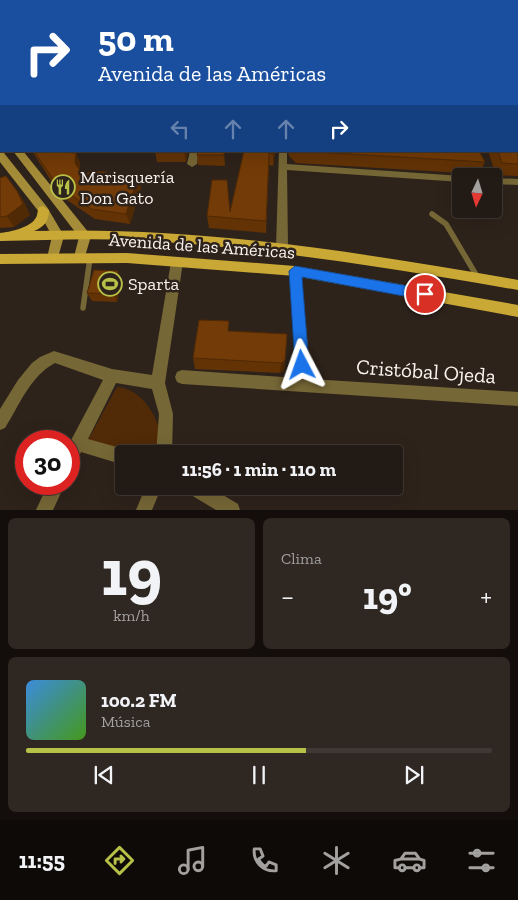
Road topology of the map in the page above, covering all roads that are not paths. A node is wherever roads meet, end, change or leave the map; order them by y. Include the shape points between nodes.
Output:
1 (19, 152) edge
2 (195, 152) edge
3 (283, 152) edge
4 (0, 155) edge
5 (192, 164) dead end
6 (283, 167) junction
7 (452, 178) edge
8 (502, 181) edge
9 (518, 182) edge
10 (43, 210) junction
11 (432, 214) dead end
12 (58, 236) junction
13 (86, 236) junction
14 (4, 237) edge
15 (282, 247) junction
16 (52, 258) junction
17 (85, 258) junction
18 (0, 259) edge
19 (177, 262) junction
20 (295, 271) junction
21 (478, 278) junction
22 (518, 285) edge
23 (83, 308) dead end
24 (518, 311) edge
25 (112, 376) junction
26 (182, 377) dead end
27 (158, 383) junction
28 (304, 384) junction
29 (518, 399) edge
30 (0, 423) edge
31 (80, 437) edge
32 (80, 444) edge
33 (164, 445) edge
34 (115, 454) edge
35 (52, 495) edge
36 (150, 495) edge
37 (207, 495) edge
38 (44, 510) edge
39 (144, 510) edge
40 (232, 510) edge

1 - 13 street
2 - 5 street
3 - 6 street
4 - 10 street via 17,181
6 - 7 street
6 - 15 street
8 - 9 street
10 - 12 street
10 - 14 main road via 43,218 37,225 26,232
11 - 21 lane via 446,224
12 - 13 main road, Avenida de las Américas
12 - 14 main road, Avenida de las Américas
12 - 16 street
13 - 15 main road, Avenida de las Américas via 159,237
13 - 17 street
15 - 21 main road, Avenida de las Américas
16 - 17 main road, Avenida de las Américas
16 - 18 main road, Avenida de las Américas
17 - 19 main road, Avenida de las Américas
17 - 23 lane
19 - 20 main road, Avenida de las Américas
19 - 27 street
20 - 24 main road, Avenida de las Américas
20 - 28 street
21 - 22 main road, Avenida de las Américas
25 - 27 street
25 - 30 street via 54,357 46,360 30,375
25 - 31 street
26 - 28 street, Cristóbal Ojeda
27 - 33 street via 166,414
28 - 29 street, Cristóbal Ojeda
32 - 34 street
35 - 38 street
36 - 39 street
37 - 40 street

